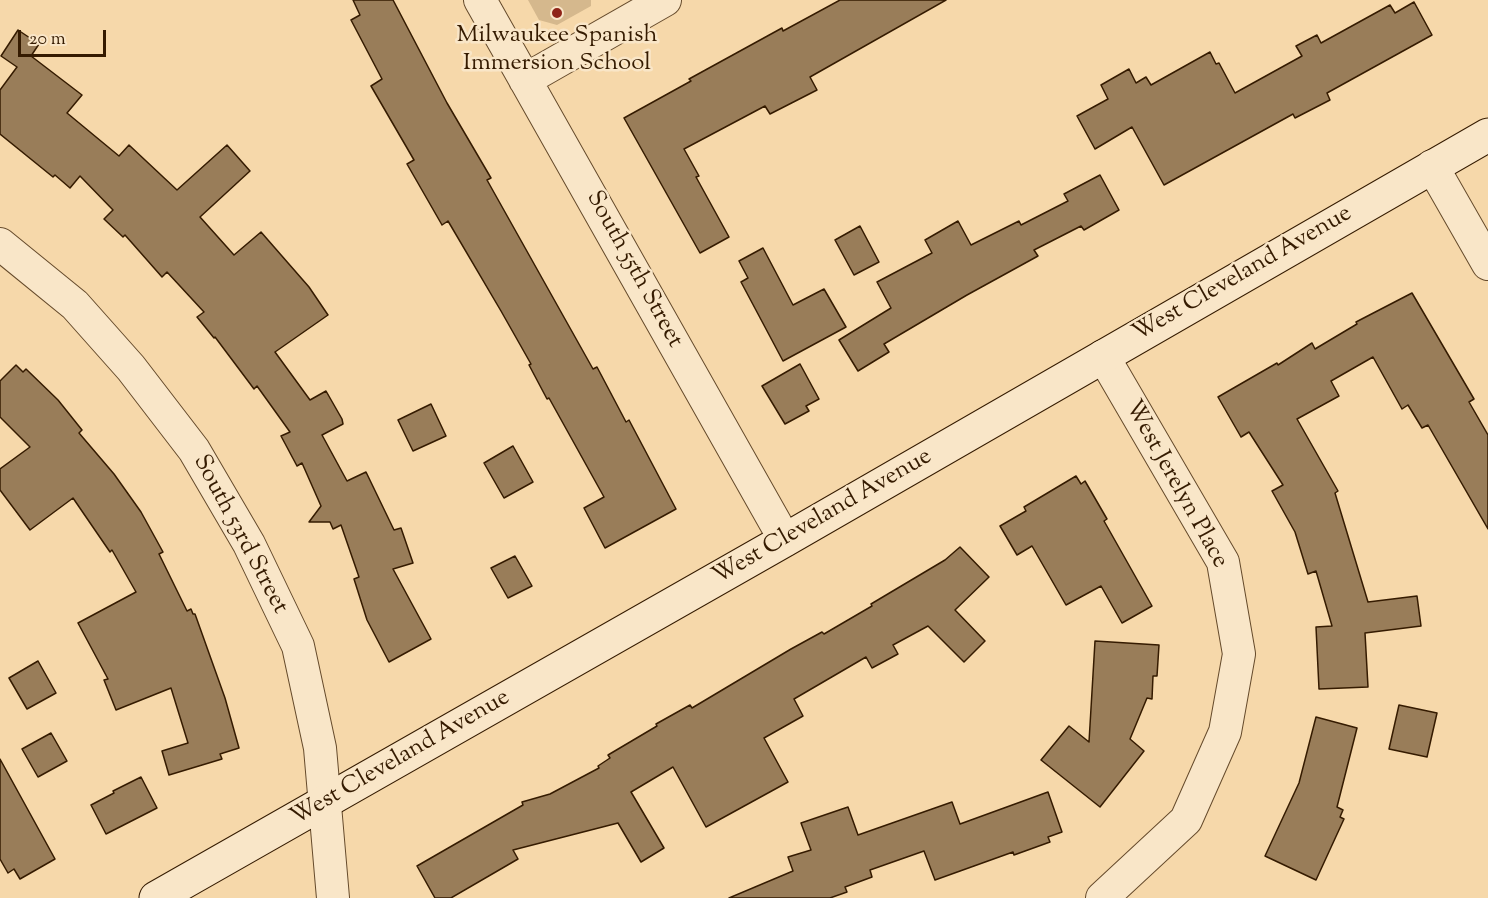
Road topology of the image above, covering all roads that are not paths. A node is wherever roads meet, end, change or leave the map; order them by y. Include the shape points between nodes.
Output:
1 (480, 0) edge
2 (665, 0) edge
3 (525, 80) junction
4 (1488, 135) edge
5 (1432, 166) junction
6 (0, 244) edge
7 (1488, 264) edge
8 (1103, 356) junction
9 (785, 540) junction
10 (326, 803) junction
11 (156, 898) edge
12 (333, 898) edge
13 (1102, 898) edge

1 - 3 street, South 55th Street
2 - 3 street
3 - 9 street, South 55th Street
4 - 5 street, West Cleveland Avenue
5 - 7 street
5 - 8 street, West Cleveland Avenue
6 - 10 street, South 53rd Street via 75,305 131,368 194,450 243,534 298,646 320,748
8 - 9 street, West Cleveland Avenue
8 - 13 street, West Jerelyn Place via 1223,562 1239,654 1225,732 1186,820
9 - 10 street, West Cleveland Avenue
10 - 11 street, West Cleveland Avenue
10 - 12 street, South 53rd Street

